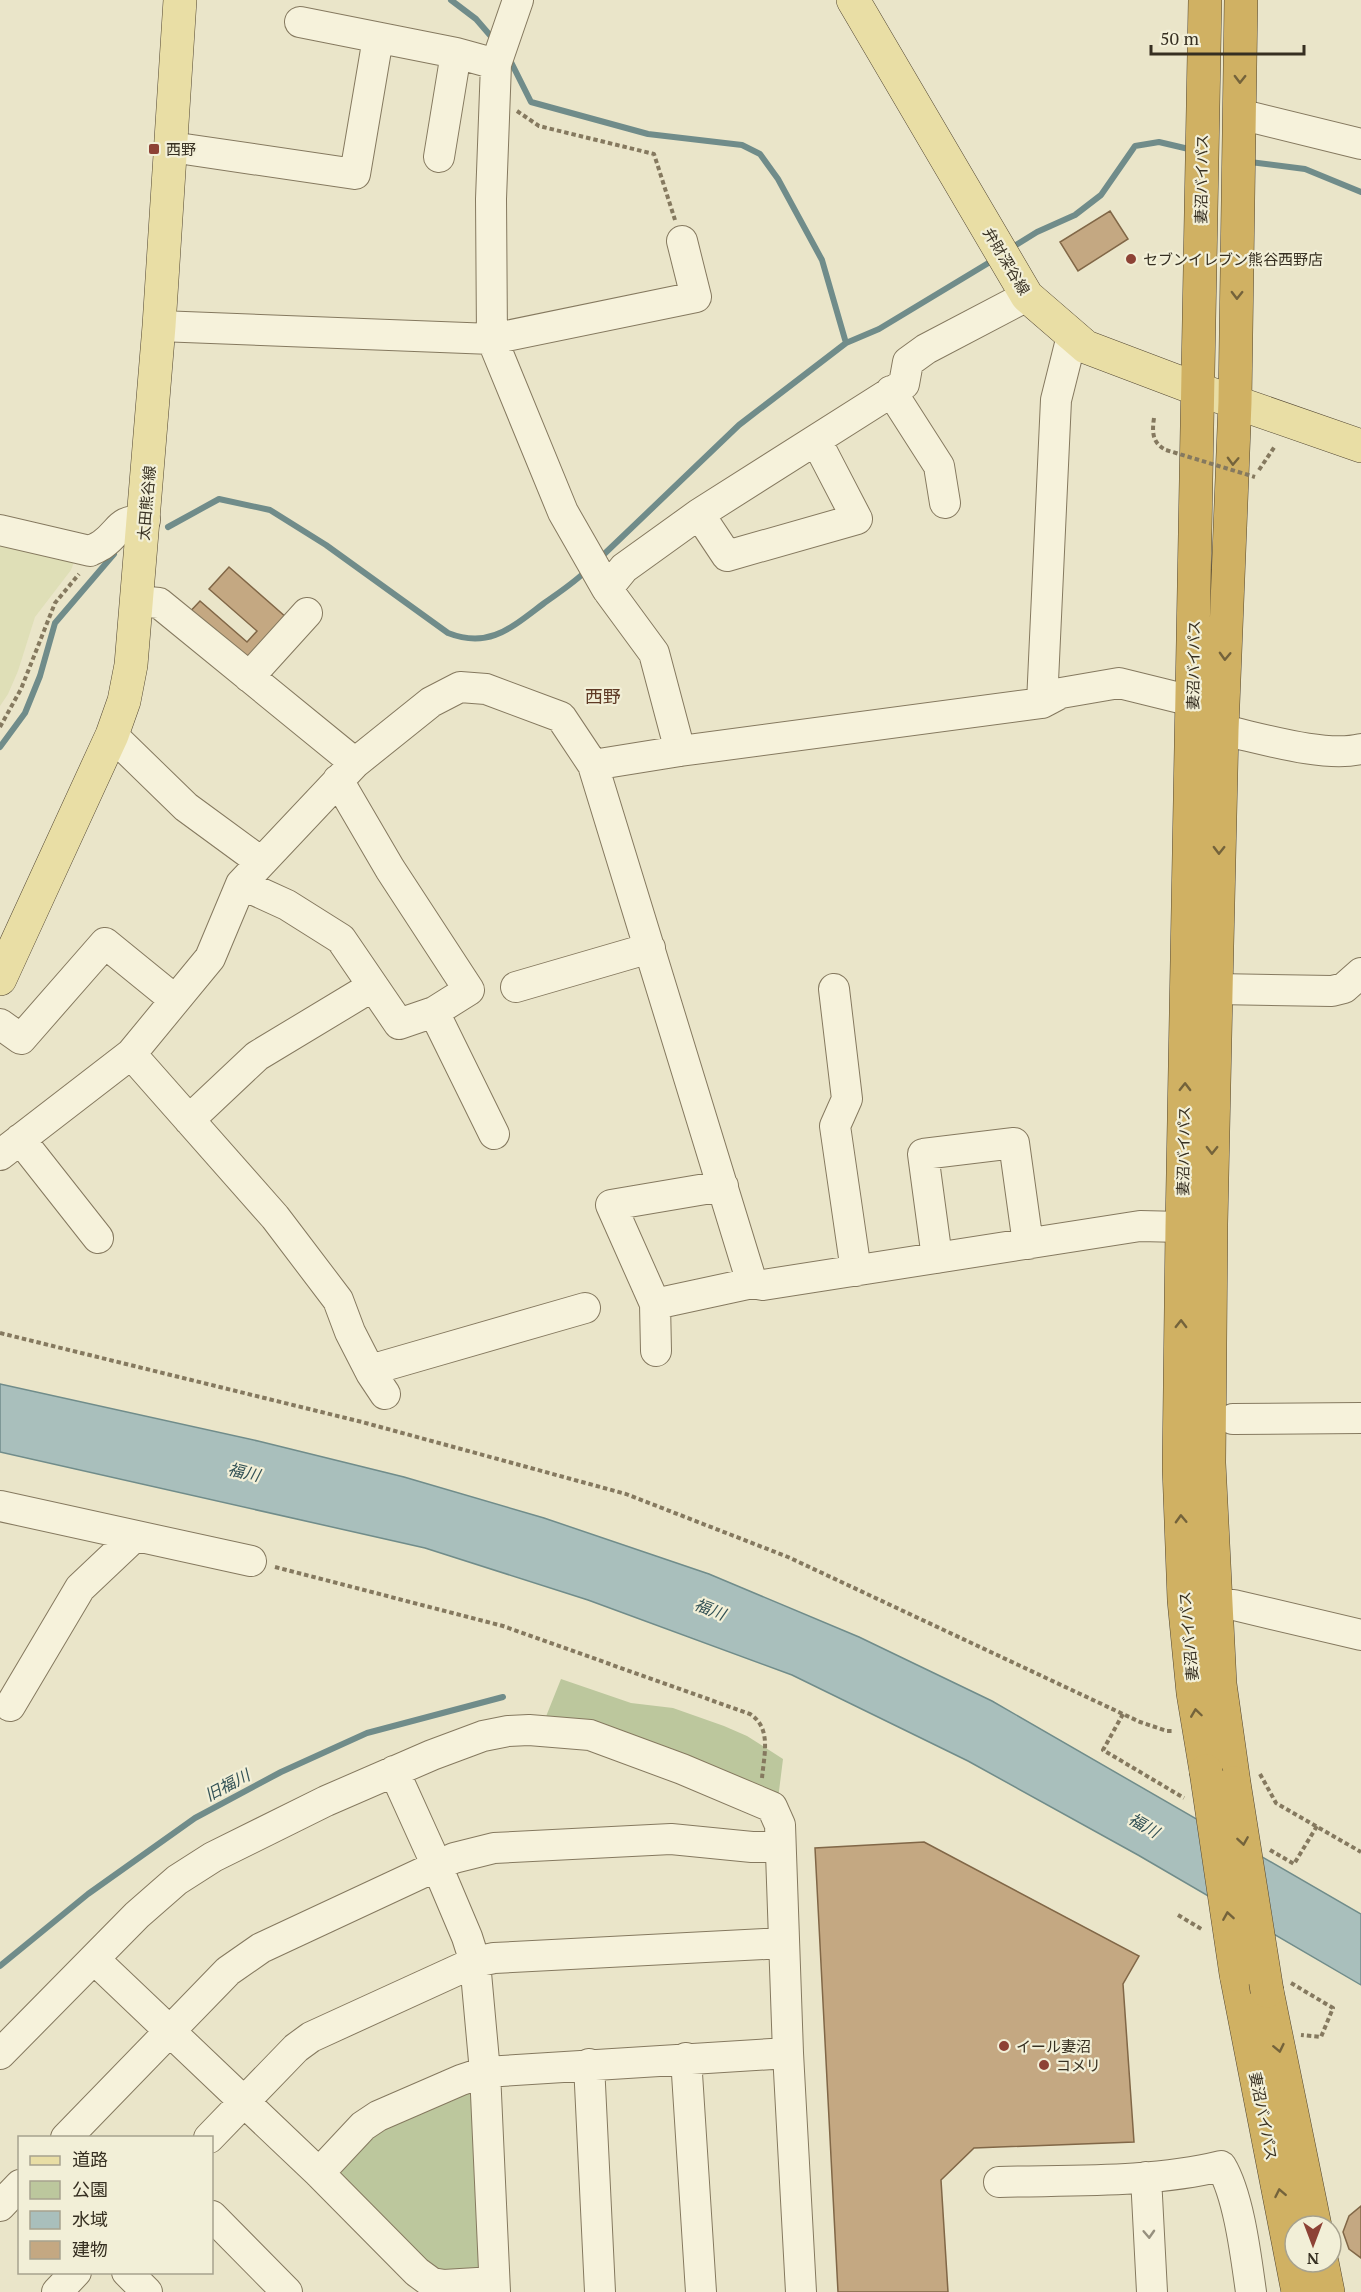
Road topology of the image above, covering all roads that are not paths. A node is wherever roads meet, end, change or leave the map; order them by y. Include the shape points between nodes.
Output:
1 (180, 0) edge
2 (518, 0) edge
3 (853, 0) edge
4 (1205, 0) edge
5 (1241, 0) edge
6 (300, 22) dead end
7 (378, 38) junction
8 (456, 53) junction
9 (496, 64) junction
10 (1239, 114) junction
11 (1361, 144) edge
12 (171, 147) junction
13 (439, 157) dead end
14 (682, 241) road end
15 (1027, 296) junction
16 (159, 326) junction
17 (1072, 336) junction
18 (492, 339) junction
19 (1197, 389) junction
20 (891, 391) junction
21 (1235, 402) junction
22 (816, 440) junction
23 (1361, 446) edge
24 (945, 503) dead end
25 (699, 514) junction
26 (145, 520) junction
27 (0, 530) edge
28 (607, 589) junction
29 (138, 601) junction
30 (307, 613) dead end
31 (249, 677) junction
32 (1192, 701) junction
33 (1042, 703) junction
34 (1222, 730) junction
35 (112, 735) junction
36 (1361, 749) edge
37 (680, 751) junction
38 (592, 765) junction
39 (346, 771) junction
40 (261, 862) junction
41 (241, 884) junction
42 (1202, 946) junction
43 (650, 948) junction
44 (1361, 973) edge
45 (0, 979) edge
46 (373, 986) junction
47 (516, 987) dead end
48 (834, 989) dead end
49 (1216, 989) junction
50 (175, 1000) junction
51 (434, 1012) junction
52 (0, 1024) edge
53 (131, 1054) junction
54 (189, 1120) junction
55 (494, 1134) dead end
56 (10, 1147) edge
57 (723, 1186) junction
58 (1182, 1227) junction
59 (98, 1238) dead end
60 (1028, 1244) junction
61 (937, 1258) junction
62 (856, 1271) junction
63 (752, 1283) junction
64 (655, 1305) junction
65 (585, 1308) dead end
66 (656, 1351) dead end
67 (1361, 1418) edge
68 (1233, 1419) dead end
69 (0, 1506) edge
70 (135, 1536) junction
71 (251, 1561) road end
72 (1199, 1605) junction
73 (1361, 1635) edge
74 (10, 1706) dead end
75 (394, 1771) junction
76 (1232, 1774) junction
77 (780, 1847) junction
78 (437, 1866) junction
79 (784, 1943) junction
80 (94, 1959) junction
81 (475, 1962) junction
82 (170, 2031) junction
83 (788, 2053) junction
84 (0, 2054) edge
85 (686, 2058) junction
86 (589, 2064) junction
87 (485, 2072) junction
88 (244, 2101) junction
89 (68, 2136) edge
90 (210, 2136) edge
91 (319, 2173) junction
92 (1146, 2176) junction
93 (999, 2182) dead end
94 (18, 2188) edge
95 (0, 2206) edge
96 (1297, 2214) edge
97 (1299, 2214) edge
98 (213, 2217) edge
99 (1283, 2239) edge
100 (1245, 2251) junction
101 (74, 2274) edge
102 (129, 2274) edge
103 (1300, 2274) edge
104 (1324, 2274) edge
105 (495, 2287) edge
106 (57, 2292) edge
107 (147, 2292) edge
108 (287, 2292) edge
109 (600, 2292) edge
110 (701, 2292) edge
111 (801, 2292) edge
112 (1152, 2292) edge
113 (1251, 2292) edge
114 (1299, 2292) edge
115 (1328, 2292) edge

1 - 12 main road, 太田熊谷線
2 - 9 street
3 - 15 main road, 弁財深谷線
4 - 19 highway, 妻沼バイパス
5 -> 10 highway, 妻沼バイパス
6 - 7 street
7 - 8 street
7 - 12 street via 355,174
8 - 9 street
8 - 13 street
9 - 18 street via 490,199
10 - 11 street
10 -> 21 highway, 妻沼バイパス
12 - 16 main road, 太田熊谷線
14 - 18 street via 696,297
15 - 17 main road, 弁財深谷線
15 - 20 street via 926,349 908,362 904,384
16 - 18 street
16 - 26 main road, 太田熊谷線
17 - 19 main road, 弁財深谷線 via 1086,347
17 - 33 street via 1056,400
18 - 28 street via 562,512
19 - 21 main road, 弁財深谷線
19 - 32 highway, 妻沼バイパス
20 - 22 street
20 - 24 street via 939,466
21 - 23 main road, 弁財深谷線
21 -> 34 highway, 妻沼バイパス
22 - 25 street
22 - 25 street via 857,519 727,556
25 - 28 street via 624,568
26 - 27 street via 124,524 104,544 90,551
26 - 29 main road, 太田熊谷線
28 - 37 street via 654,653
29 - 31 street via 159,603
29 - 35 main road, 太田熊谷線 via 131,664
30 - 31 street
31 - 39 street
32 - 33 street via 1119,682 1061,693
32 - 42 highway, 妻沼バイパス
33 - 37 street
34 - 36 street via 1315,749
34 -> 42 highway, 妻沼バイパス
35 - 40 street via 186,807
35 - 45 main road, 太田熊谷線
37 - 38 street
38 - 39 street via 561,717 486,689 460,687 431,702
38 - 43 street
39 - 40 street
39 - 51 street via 390,870 469,990
40 - 41 street
41 - 46 street via 287,905 341,939
41 - 50 street via 210,958
42 - 49 highway, 妻沼バイパス
58 -> 42 highway, 妻沼バイパス
43 - 47 street
43 - 57 street
44 - 49 street via 1344,988 1332,991
46 - 51 street via 399,1024
46 - 54 street via 257,1056
48 - 62 street via 847,1099 835,1126
49 -> 72 highway, 妻沼バイパス via 1209,1463
50 - 52 street via 105,943 21,1039
50 - 53 street
51 - 55 street
53 - 54 street
53 - 56 street
54 - 65 street via 275,1217 338,1300 377,1382
56 - 59 street
57 - 63 street
57 - 64 street via 611,1205
58 - 60 street via 1140,1226
72 -> 58 highway, 妻沼バイパス via 1179,1468
60 - 61 street
60 - 61 street via 1014,1143 923,1154
61 - 62 street
62 - 63 street via 763,1286
63 - 64 street
64 - 66 street
67 - 68 street
69 - 70 street
70 - 71 street
70 - 74 street via 80,1588
72 - 73 street via 1234,1605
72 - 76 highway, 妻沼バイパス via 1193,1693
75 - 77 street via 483,1736 508,1731 551,1730 590,1735 772,1807 780,1825
75 - 78 street
75 - 80 street via 213,1857 177,1880
96 -> 76 highway, 妻沼バイパス, bridge via 1236,1974
76 -> 97 highway, 妻沼バイパス, bridge
77 - 78 street via 671,1839 494,1848
77 - 79 street
78 - 81 street
78 - 82 street via 261,1948 228,1971
79 - 81 street
79 - 83 street
80 - 82 street
80 - 84 street
81 - 87 street
81 - 88 street via 311,2037
82 - 88 street
82 - 89 street
83 - 85 street
83 - 111 street
85 - 86 street
85 - 110 street
86 - 87 street
86 - 109 street
87 - 91 street via 370,2121
87 - 105 street
88 - 90 street
88 - 91 street
91 - 105 street via 432,2283
92 - 93 street
92 - 100 street via 1221,2166 1229,2178
92 -> 112 street
94 - 95 street
98 - 108 street
99 - 100 street
100 - 113 street
101 - 106 street
102 - 107 street
103 - 114 highway, 妻沼バイパス
104 - 115 highway

